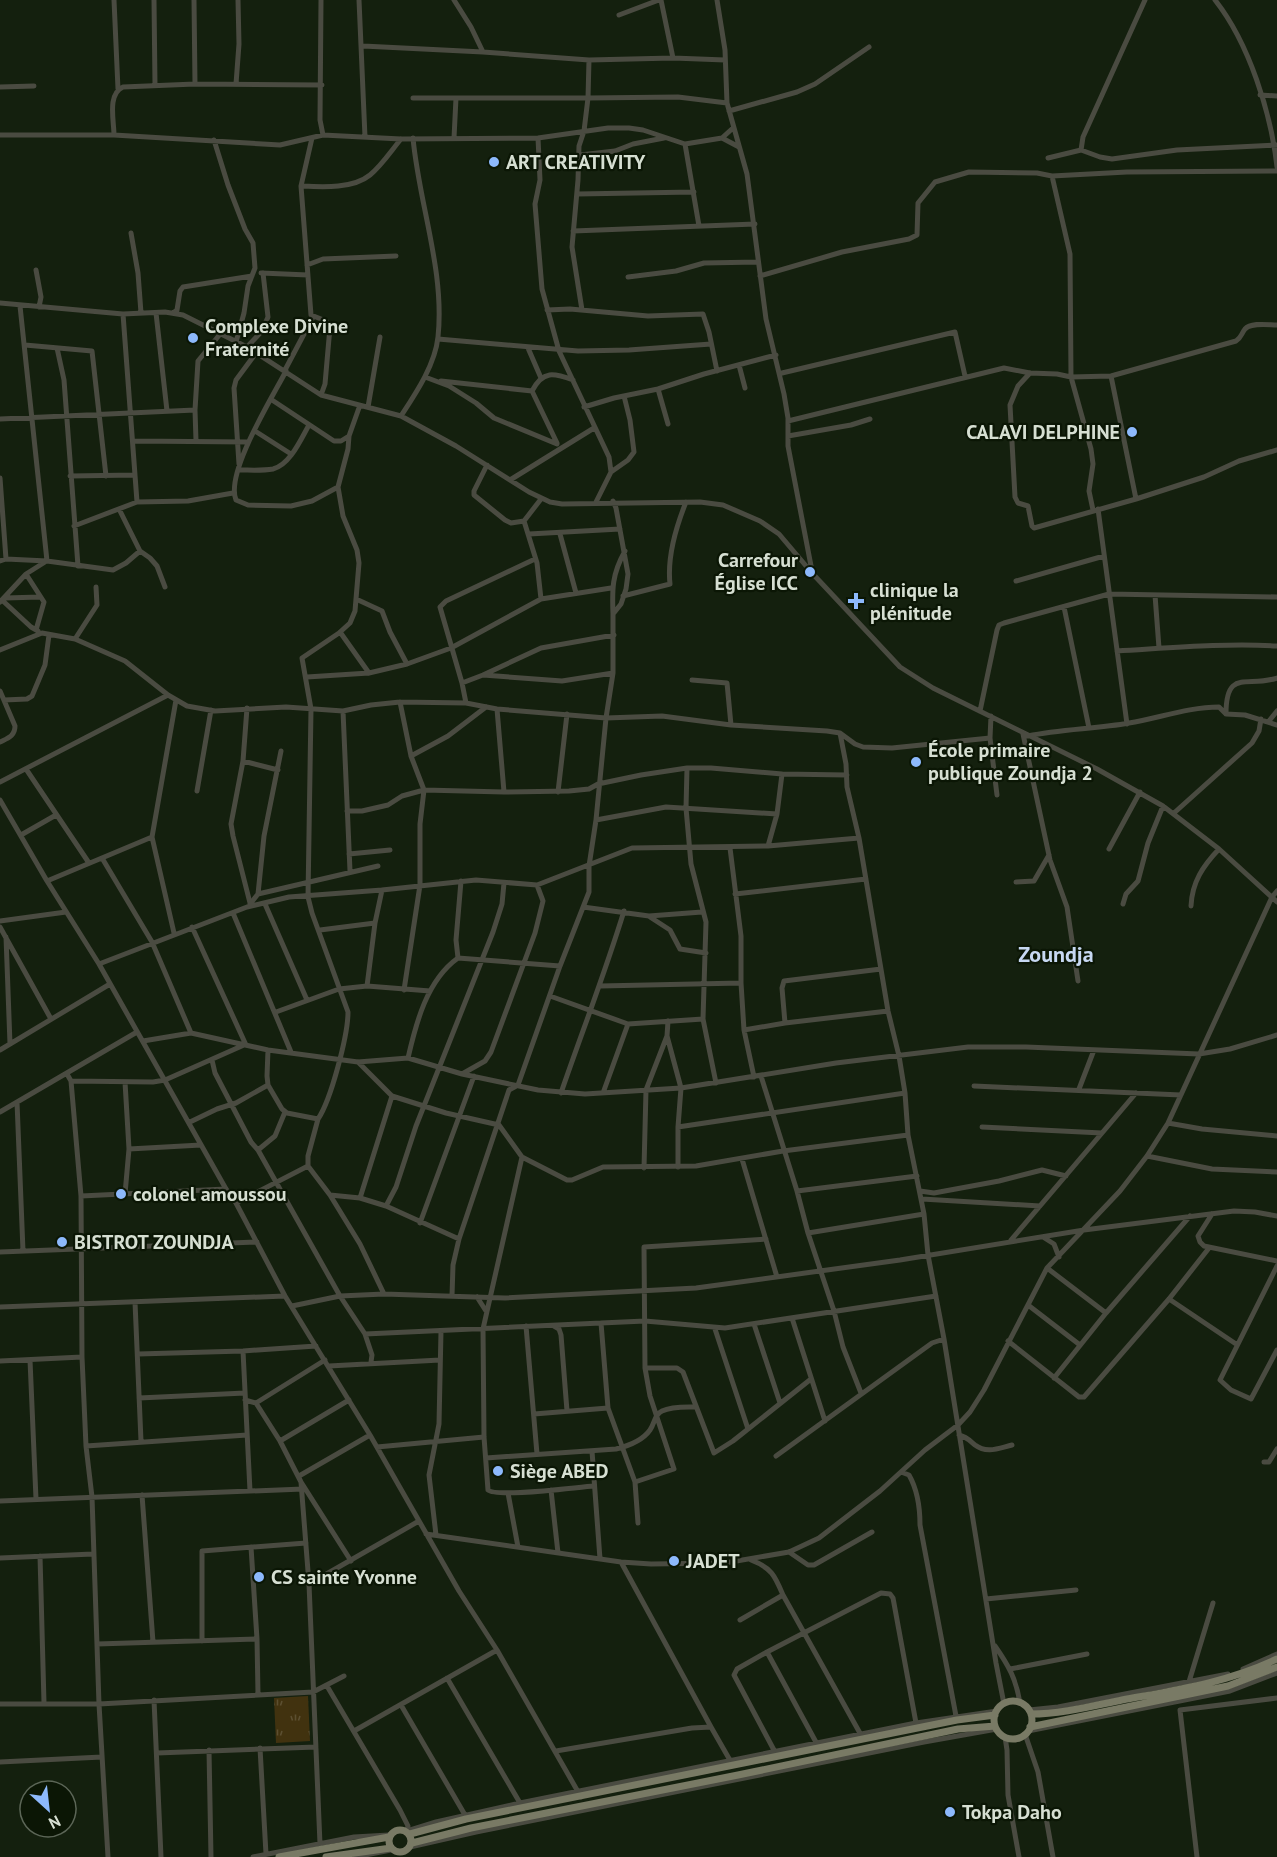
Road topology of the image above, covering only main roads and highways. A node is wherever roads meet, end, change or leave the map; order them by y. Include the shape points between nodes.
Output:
1 (1277, 1659) edge
2 (1277, 1667) edge
3 (1188, 1691) junction
4 (1030, 1712) junction
5 (996, 1713) junction
6 (996, 1727) junction
7 (1028, 1731) junction
8 (408, 1833) junction
9 (390, 1836) junction
10 (411, 1845) junction
11 (392, 1848) junction
12 (279, 1857) edge
13 (326, 1857) edge

1 - 3 main road via 1242,1675
2 - 3 main road via 1244,1681
3 - 4 main road via 1047,1713
3 - 7 main road
4 - 5 main road via 1020,1703 1011,1702
4 - 7 main road
5 - 6 main road
5 - 8 main road via 579,1794
6 - 7 main road via 1005,1737 1015,1738
6 - 10 main road via 958,1729 471,1827
8 - 9 main road via 397,1830
8 - 10 main road
9 - 11 main road
9 - 12 main road
10 - 11 main road via 402,1852
11 - 13 main road

